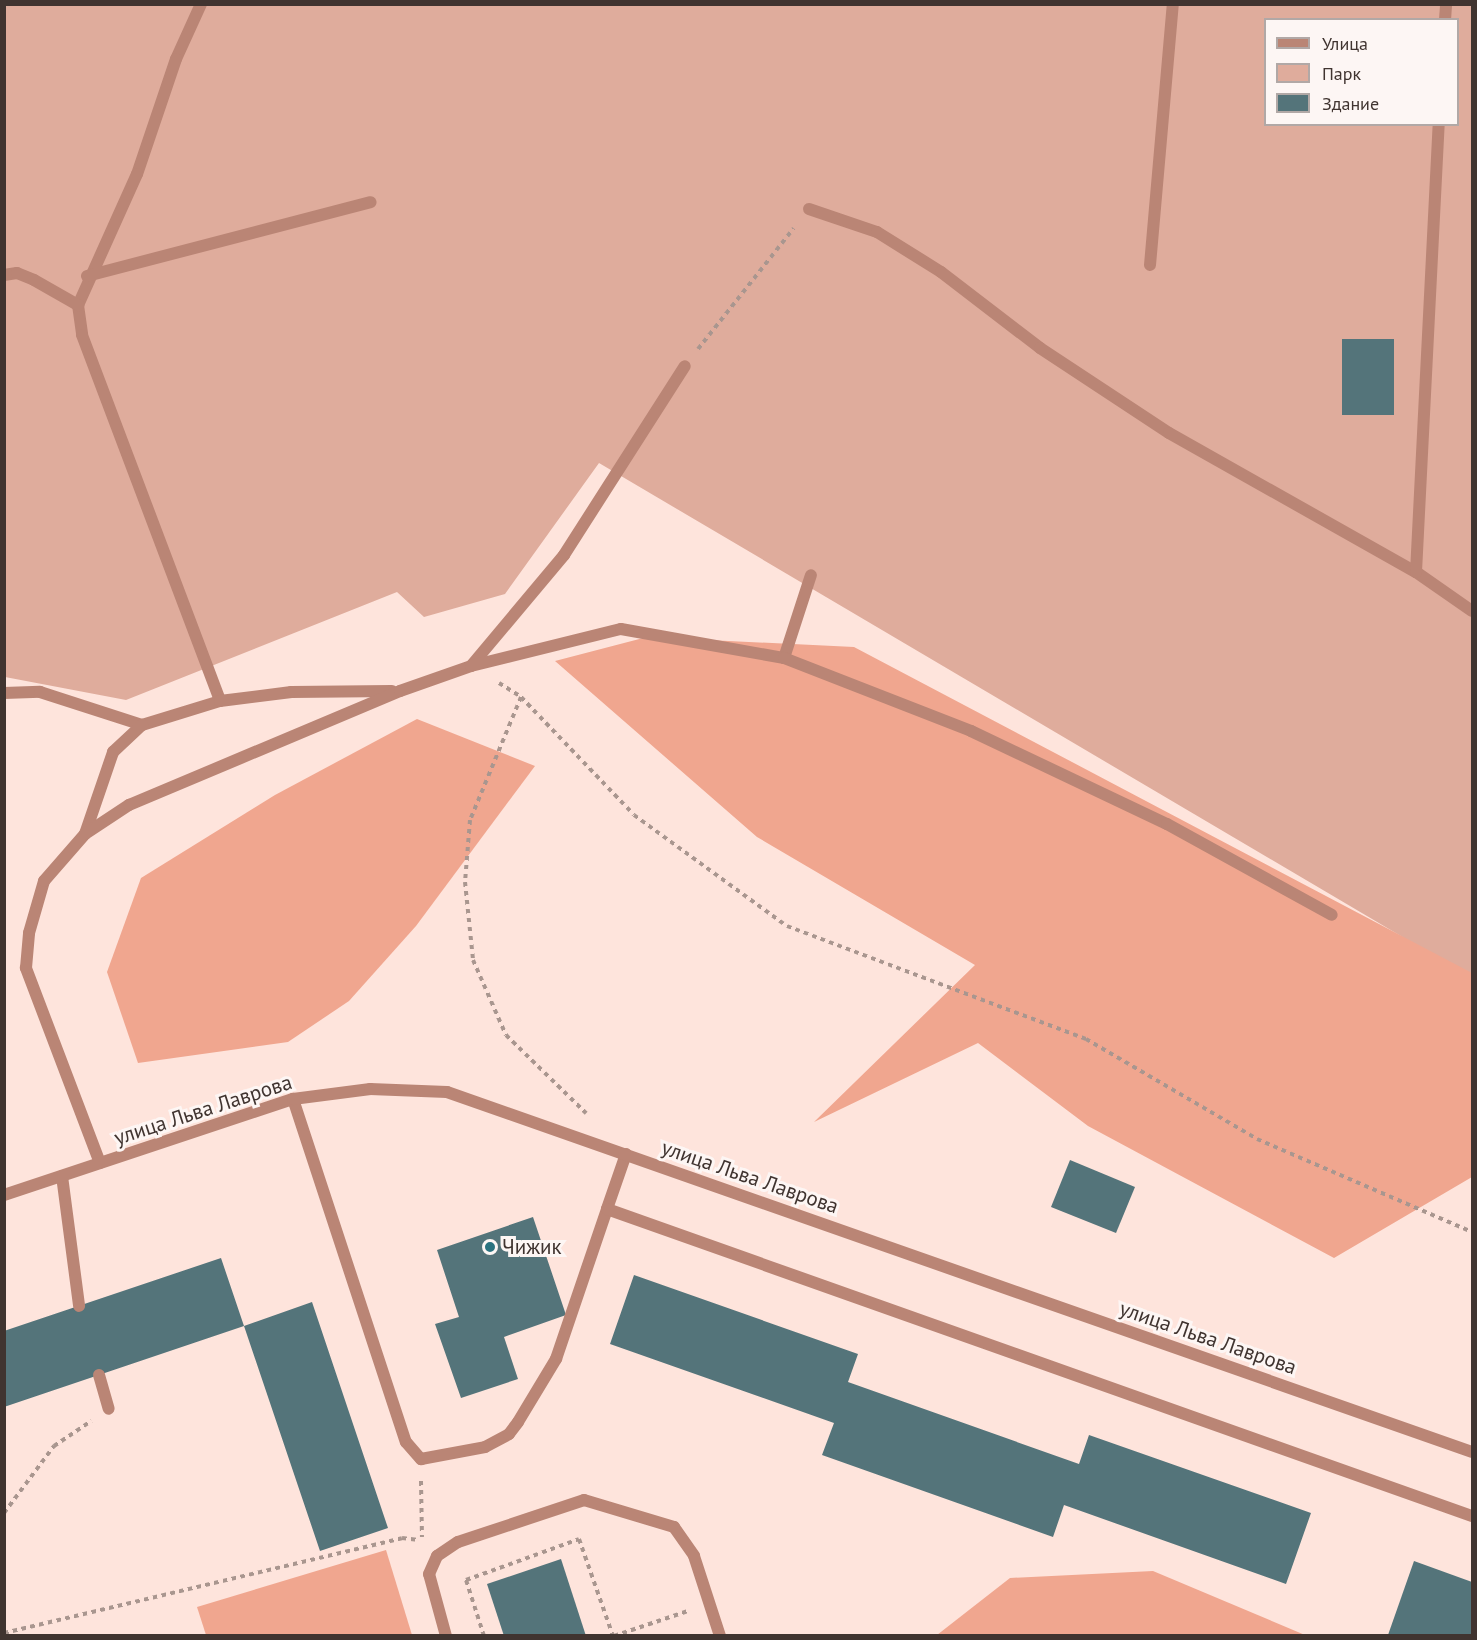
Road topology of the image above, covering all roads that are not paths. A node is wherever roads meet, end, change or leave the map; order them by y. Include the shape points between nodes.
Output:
1 (201, 4) edge
2 (1173, 4) edge
3 (1439, 126) edge
4 (371, 202) dead end
5 (809, 209) road end
6 (1149, 265) dead end
7 (4, 275) edge
8 (87, 276) junction
9 (78, 304) junction
10 (685, 366) road end
11 (1416, 572) junction
12 (811, 575) dead end
13 (1473, 611) edge
14 (784, 658) junction
15 (471, 666) junction
16 (399, 691) junction
17 (4, 693) edge
18 (220, 701) junction
19 (142, 725) junction
20 (85, 834) junction
21 (1332, 915) dead end
22 (293, 1099) junction
23 (626, 1154) junction
24 (100, 1164) junction
25 (62, 1176) junction
26 (4, 1195) edge
27 (607, 1209) junction
28 (79, 1306) dead end
29 (99, 1375) dead end
30 (109, 1409) road end
31 (1473, 1452) edge
32 (1473, 1516) edge
33 (446, 1635) edge
34 (720, 1635) edge

1 - 8 street via 176,59 137,174
2 - 6 street
3 - 11 street
4 - 8 street
5 - 11 street via 877,232 941,272 1040,348 1169,434
7 - 9 street via 17,273
8 - 9 street
9 - 18 street via 82,335
10 - 15 street via 564,555
11 - 13 street
12 - 14 street
14 - 15 street via 621,629
14 - 21 street via 982,736 1167,824
15 - 16 street
16 - 18 street via 291,692
16 - 20 street via 129,805
17 - 19 street via 40,692
18 - 19 street
19 - 20 street via 113,752
20 - 24 street via 44,881 29,933 26,968
22 - 23 street, улица Льва Лаврова via 370,1089 447,1092
22 - 24 street, улица Льва Лаврова
22 - 27 street via 406,1442 421,1459 485,1447 509,1434 518,1422 556,1359
23 - 27 street
23 - 31 street, улица Льва Лаврова
24 - 25 street, улица Льва Лаврова
25 - 26 street, улица Льва Лаврова
25 - 28 street
27 - 32 street
29 - 30 street
33 - 34 street via 429,1574 437,1556 458,1542 584,1500 674,1527 694,1556

